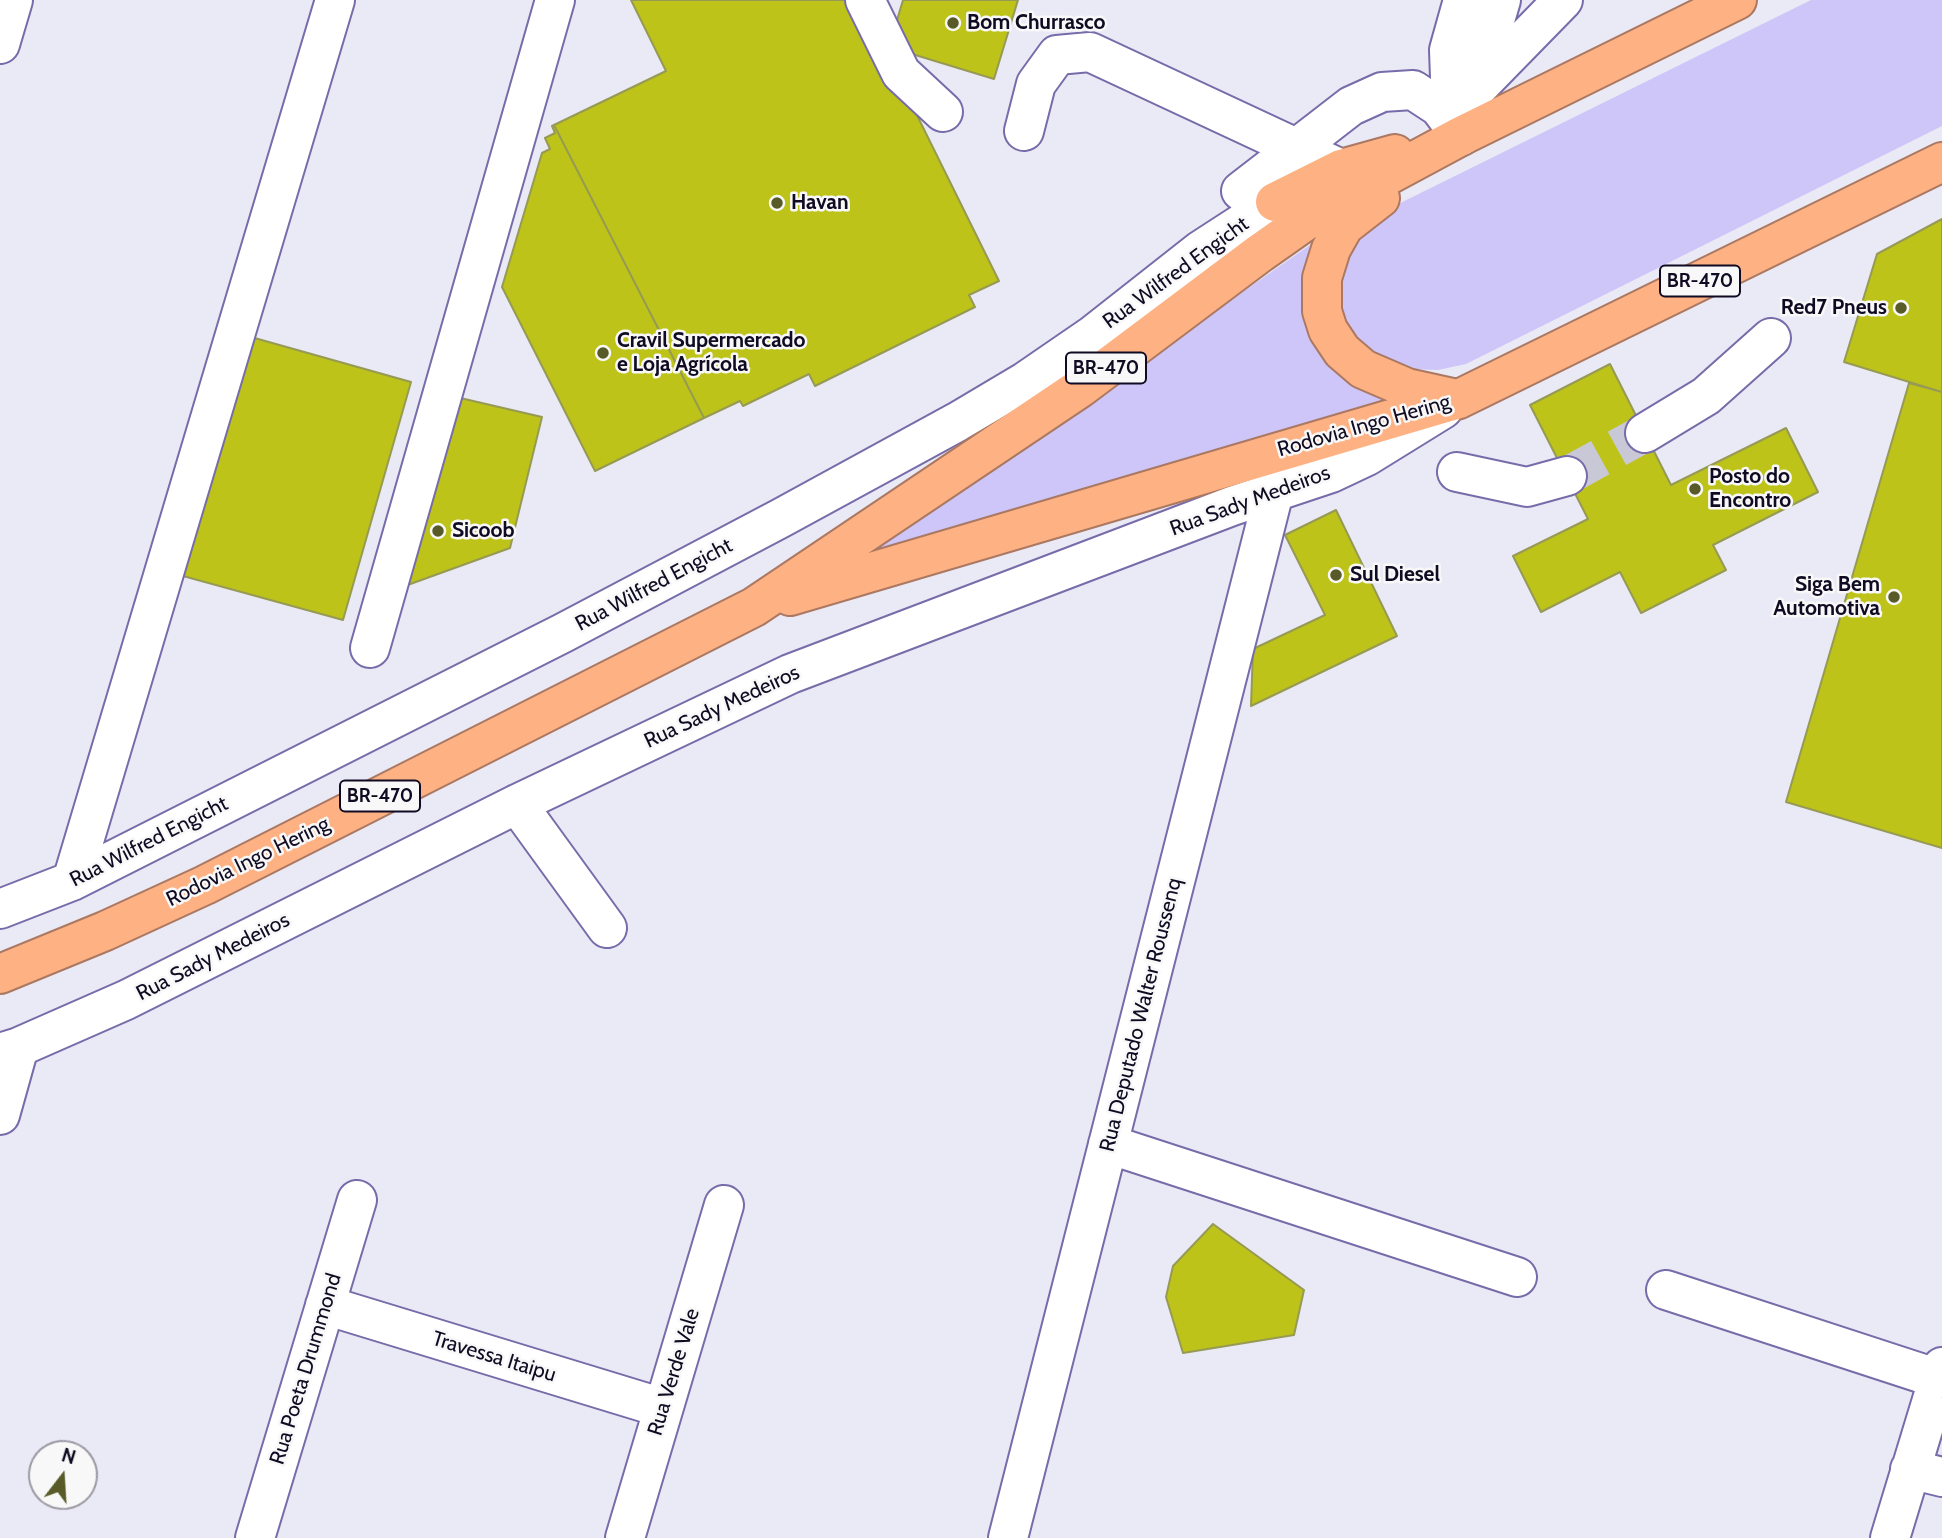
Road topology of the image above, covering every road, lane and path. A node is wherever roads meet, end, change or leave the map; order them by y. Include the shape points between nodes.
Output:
1 (13, 0) edge
2 (335, 0) edge
3 (555, 0) edge
4 (865, 0) edge
5 (1463, 0) edge
6 (1501, 0) edge
7 (1562, 0) edge
8 (1737, 0) edge
9 (0, 44) edge
10 (943, 113) dead end
11 (1467, 114) junction
12 (1024, 131) dead end
13 (1296, 148) junction
14 (1942, 162) edge
15 (1341, 169) junction
16 (1258, 196) junction
17 (1771, 338) dead end
18 (1459, 399) junction
19 (1645, 433) tunnel mouth
20 (1457, 472) dead end
21 (1566, 477) tunnel mouth
22 (1274, 492) junction
23 (754, 607) junction
24 (370, 648) dead end
25 (517, 804) junction
26 (72, 881) junction
27 (0, 909) edge
28 (607, 928) dead end
29 (0, 974) edge
30 (10, 1050) edge
31 (0, 1115) edge
32 (1108, 1144) junction
33 (357, 1200) dead end
34 (724, 1205) dead end
35 (1517, 1277) dead end
36 (1666, 1290) dead end
37 (325, 1305) junction
38 (1940, 1373) edge
39 (663, 1408) junction
40 (1926, 1473) edge
41 (255, 1538) edge
42 (625, 1538) edge
43 (1008, 1538) edge
44 (1890, 1538) edge

1 - 9 street
2 - 26 street
3 - 24 street
4 - 10 street via 901,73
5 - 11 street via 1448,50 1450,78
6 - 11 street
7 - 11 street
8 - 11 highway, Rodovia Ingo Hering / BR-470
11 - 13 street, Rua Wilfred Engicht via 1439,107 1413,90 1382,92 1351,106
11 - 15 highway
11 - 18 highway via 1344,226 1322,278 1322,311 1342,351 1363,369 1407,388
11 - 23 highway, Rodovia Ingo Hering / BR-470 via 1260,253 1080,388
12 - 13 street via 1036,83 1057,55 1090,52
13 - 15 street
13 - 16 street, Rua Wilfred Engicht
14 - 18 highway, Rodovia Ingo Hering / BR-470
15 - 16 highway
16 - 26 street, Rua Wilfred Engicht via 1201,250 1093,335 957,422 563,633
17 - 19 street via 1706,396
18 - 22 street, Rua Sady Medeiros via 1367,456
18 - 23 highway, Rodovia Ingo Hering / BR-470
20 - 21 street via 1527,486
22 - 25 street, Rua Sady Medeiros via 870,641 790,674
22 - 32 street, Rua Deputado Walter Roussenq
23 - 29 highway, Rodovia Ingo Hering / BR-470 via 205,885
25 - 28 street
25 - 30 street, Rua Sady Medeiros via 126,1000
26 - 27 street, Rua Wilfred Engicht
30 - 31 street
32 - 35 street
32 - 43 street, Rua Deputado Walter Roussenq
33 - 37 street, Rua Poeta Drummond
34 - 39 street, Rua Verde Vale
36 - 38 street
37 - 39 street, Travessa Itaipu
37 - 41 street, Rua Poeta Drummond
38 - 40 street
39 - 42 street, Rua Verde Vale
40 - 44 street

